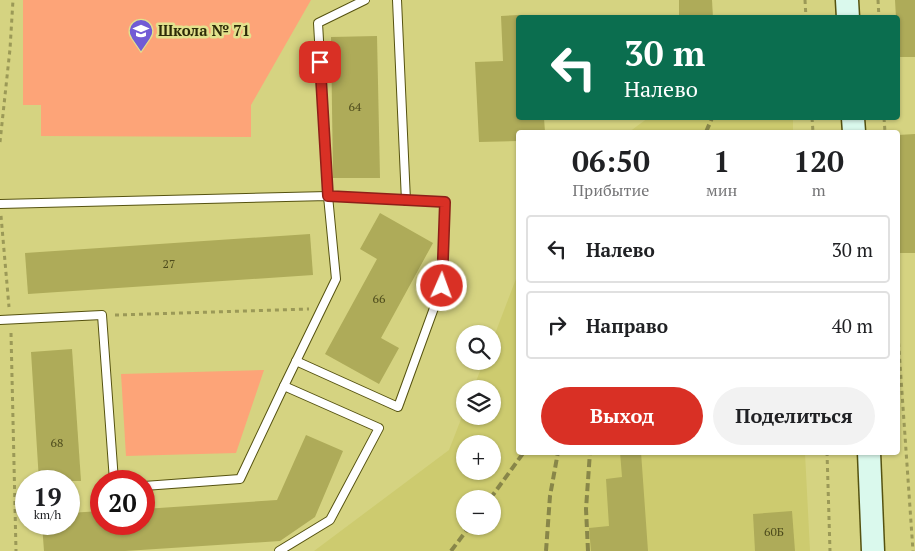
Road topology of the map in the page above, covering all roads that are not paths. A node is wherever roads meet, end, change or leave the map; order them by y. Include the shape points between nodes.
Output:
1 (365, 0) edge
2 (397, 0) edge
3 (847, 0) edge
4 (848, 15) edge
5 (328, 196) junction
6 (406, 201) junction
7 (0, 204) edge
8 (0, 320) edge
9 (296, 361) junction
10 (284, 386) junction
11 (869, 455) edge
12 (113, 470) edge
13 (155, 485) edge
14 (279, 551) edge
15 (873, 551) edge

1 - 5 lane via 318,23
2 - 6 lane
3 - 4 main road
5 - 6 lane
5 - 7 lane
5 - 9 lane via 336,279
6 - 9 lane via 445,202 442,286 398,408
8 - 12 lane via 102,315
9 - 10 lane
10 - 13 lane via 240,479
10 - 14 lane via 379,428 330,520
11 - 15 main road

